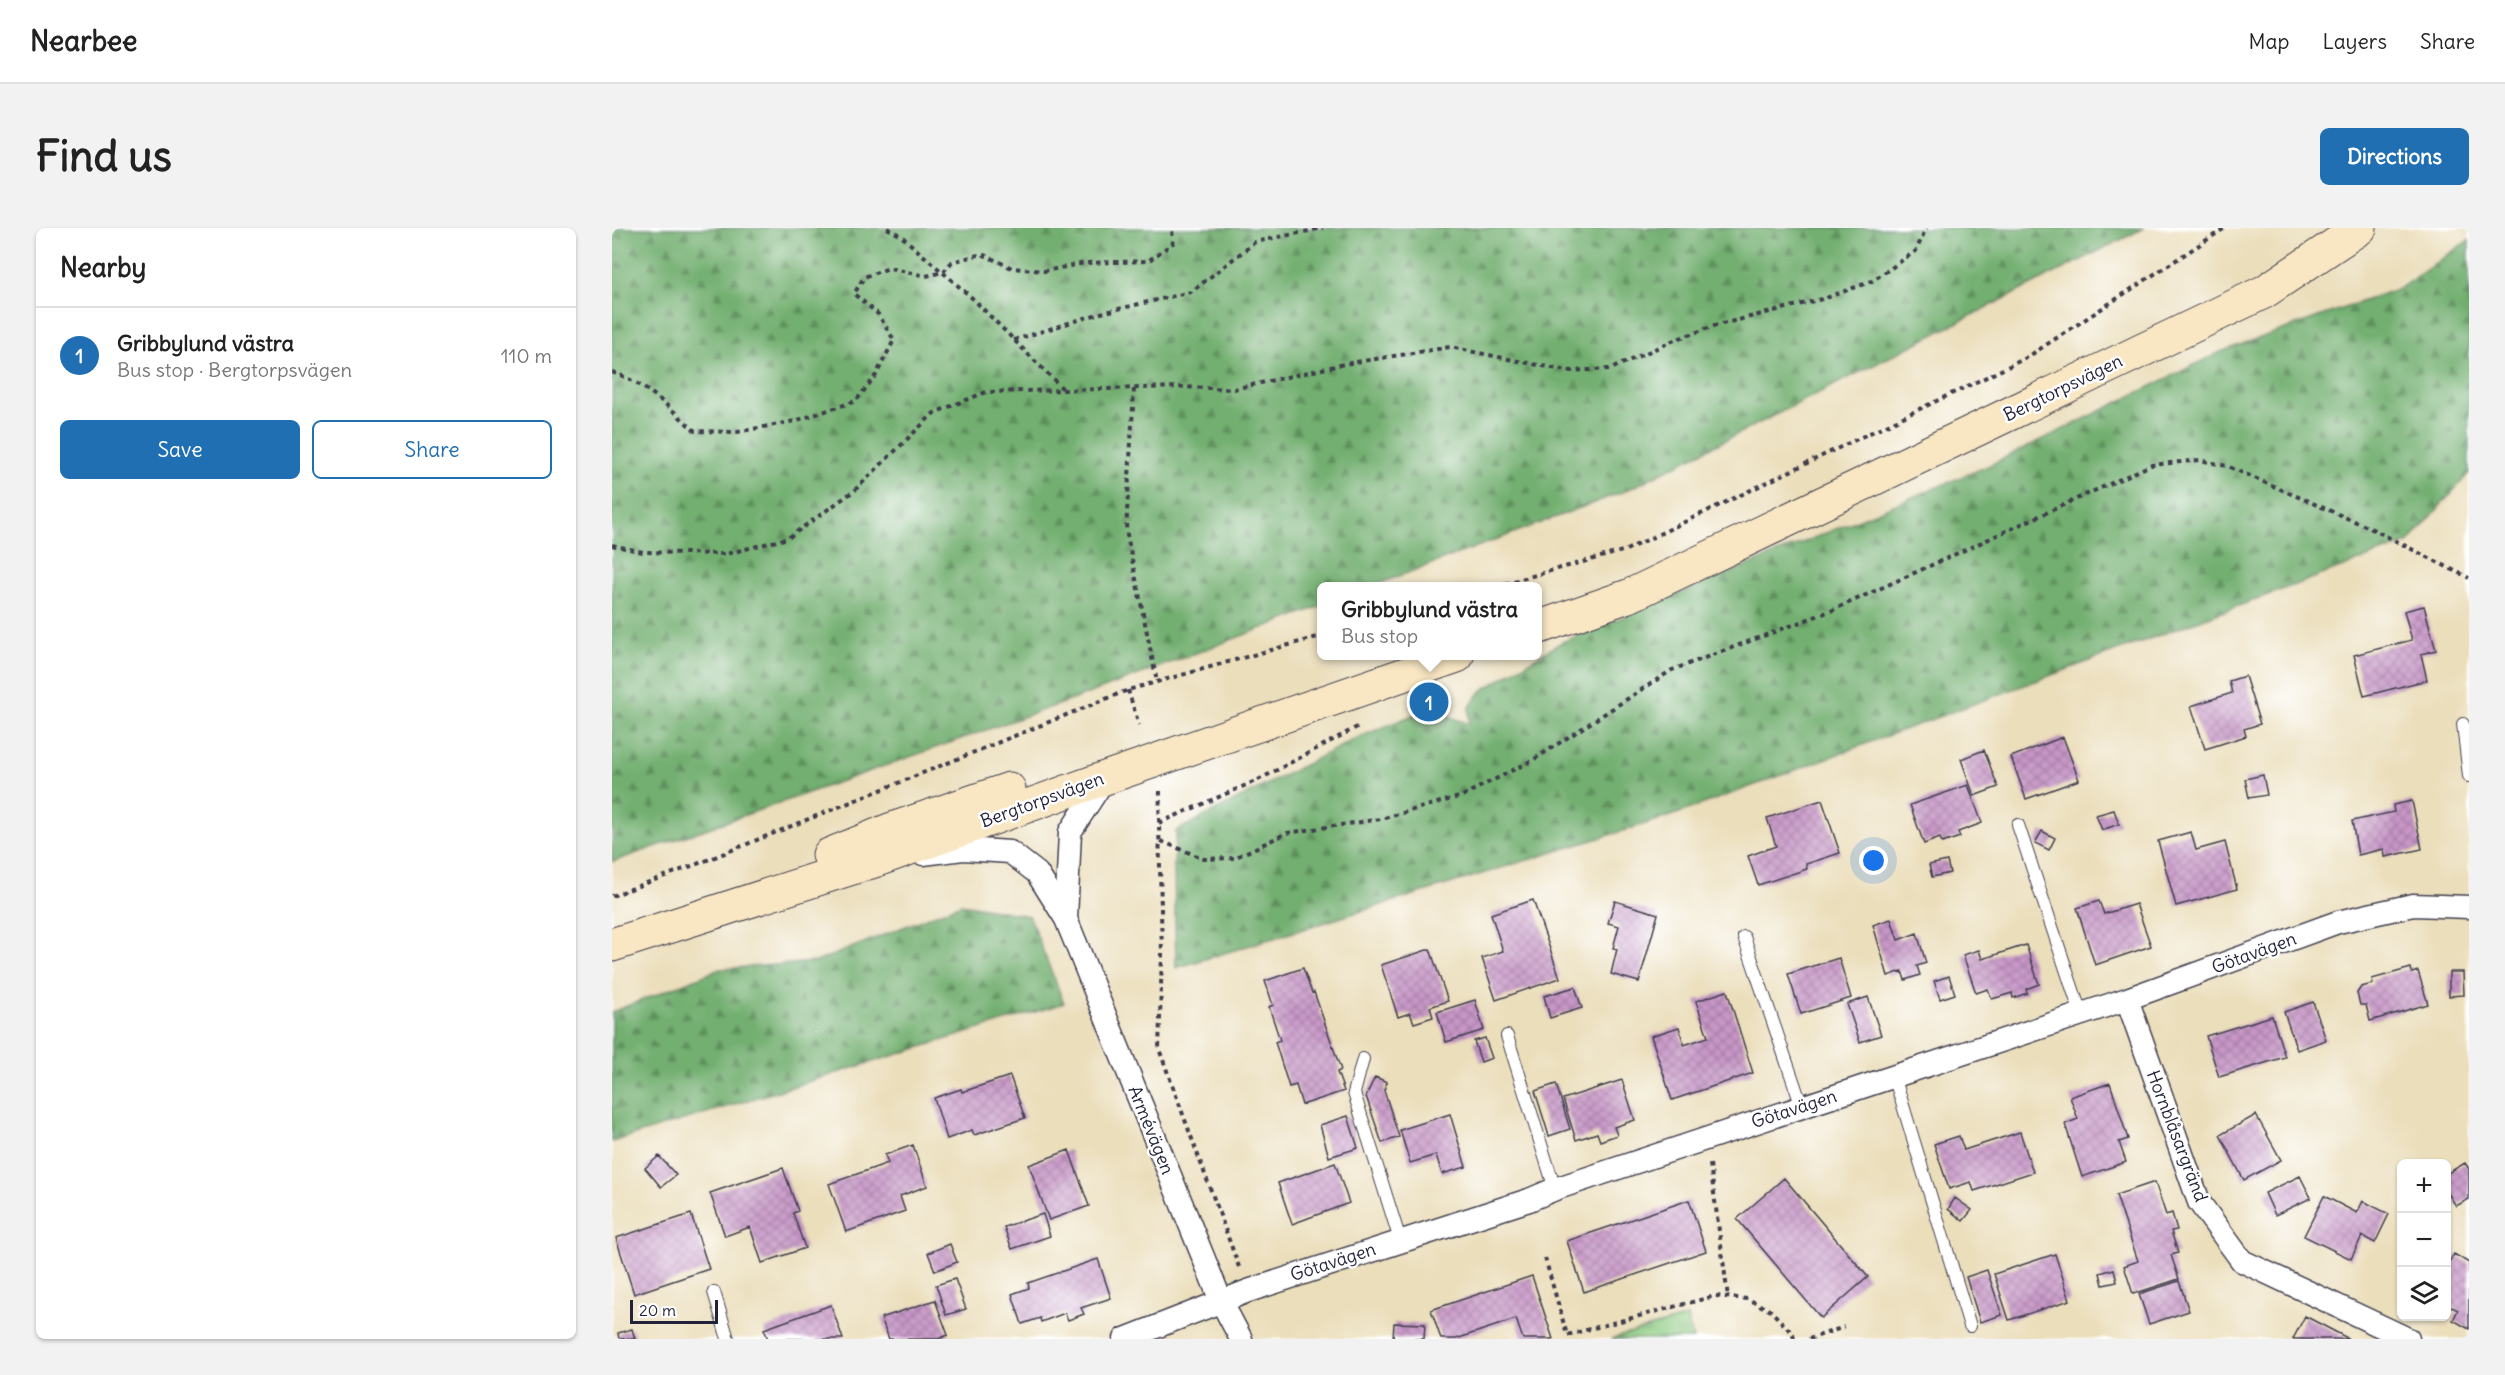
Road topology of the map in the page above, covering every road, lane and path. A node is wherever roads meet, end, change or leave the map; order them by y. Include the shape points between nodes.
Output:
1 (887, 228) edge
2 (1172, 228) edge
3 (1323, 228) edge
4 (1926, 228) edge
5 (2224, 228) edge
6 (2360, 228) edge
7 (943, 273) junction
8 (1014, 340) junction
9 (612, 372) edge
10 (1134, 389) junction
11 (1064, 390) junction
12 (1758, 535) junction
13 (612, 545) edge
14 (2469, 578) edge
15 (1510, 582) edge
16 (1542, 604) edge
17 (1542, 626) edge
18 (1317, 637) edge
19 (1382, 660) edge
20 (1445, 660) edge
21 (1156, 682) junction
22 (1128, 690) junction
23 (2463, 724) dead end
24 (1139, 725) dead end
25 (1359, 726) dead end
26 (2469, 776) edge
27 (1105, 778) junction
28 (1161, 790) dead end
29 (1159, 823) junction
30 (2018, 825) dead end
31 (1161, 841) junction
32 (877, 860) junction
33 (612, 896) edge
34 (2469, 907) edge
35 (1066, 919) junction
36 (1744, 937) dead end
37 (619, 943) edge
38 (2127, 999) junction
39 (2081, 1014) junction
40 (1507, 1036) dead end
41 (1363, 1059) dead end
42 (1894, 1076) junction
43 (1802, 1107) junction
44 (1707, 1139) junction
45 (1555, 1189) junction
46 (1400, 1240) junction
47 (1545, 1258) dead end
48 (1248, 1291) junction
49 (714, 1292) dead end
50 (1728, 1297) junction
51 (1221, 1301) junction
52 (1970, 1326) dead end
53 (1844, 1327) dead end
54 (728, 1339) edge
55 (1125, 1339) edge
56 (1241, 1339) edge
57 (1794, 1339) edge
58 (1809, 1339) edge
59 (2408, 1339) edge

1 - 7 path
2 - 7 path via 1173,243 1148,261 1085,263 1045,271 1012,268 982,254 952,262
3 - 8 path via 1255,242 1191,292 1101,313
4 - 10 path via 1916,251 1872,281 1826,298 1714,326 1611,369 1567,371 1450,347 1344,364 1234,389
5 - 15 path via 2026,358 1626,550
6 - 12 main road, Bergtorpsvägen via 2264,292
7 - 8 path
7 - 9 path via 926,276 889,268 864,277 854,294 878,314 894,340 876,375 856,401 795,421 737,432 695,431 662,399
8 - 11 path
10 - 11 path
10 - 21 path via 1126,530
11 - 13 path via 986,392 934,413 855,490 788,538 726,554 643,552
12 - 16 main road, Bergtorpsvägen
12 - 17 main road, Bergtorpsvägen via 1631,595
14 - 31 path via 2370,528 2227,466 2199,460 2151,465 1833,610 1671,670 1533,760 1462,796 1381,819 1287,833 1234,858 1204,859
18 - 21 path
19 - 37 main road, Bergtorpsvägen via 892,829
20 - 27 main road, Bergtorpsvägen
21 - 22 path
22 - 24 path
22 - 33 path
23 - 26 lane
25 - 29 path via 1260,779
27 - 32 main road, Bergtorpsvägen
27 - 35 street, Armévägen via 1070,832
28 - 29 path
29 - 31 path
30 - 39 lane
31 - 48 path via 1159,1049
32 - 35 street, Armévägen via 963,849 1010,852 1037,873
32 - 37 main road, Bergtorpsvägen
34 - 38 street, Götavägen via 2413,905 2338,922
35 - 51 street, Armévägen
36 - 43 lane
38 - 39 street, Götavägen
38 - 59 street, Hornblåsargränd via 2199,1202 2242,1261
39 - 42 street, Götavägen
40 - 45 lane
41 - 46 lane via 1354,1093
42 - 43 street, Götavägen
42 - 52 lane
43 - 44 street, Götavägen
44 - 45 street, Götavägen
44 - 50 path
45 - 46 street, Götavägen
46 - 48 street, Götavägen
47 - 50 path via 1568,1335 1715,1296
48 - 51 street, Götavägen
49 - 54 lane
50 - 57 path via 1748,1299 1771,1311
51 - 55 street, Götavägen
51 - 56 street, Armévägen
53 - 58 path

